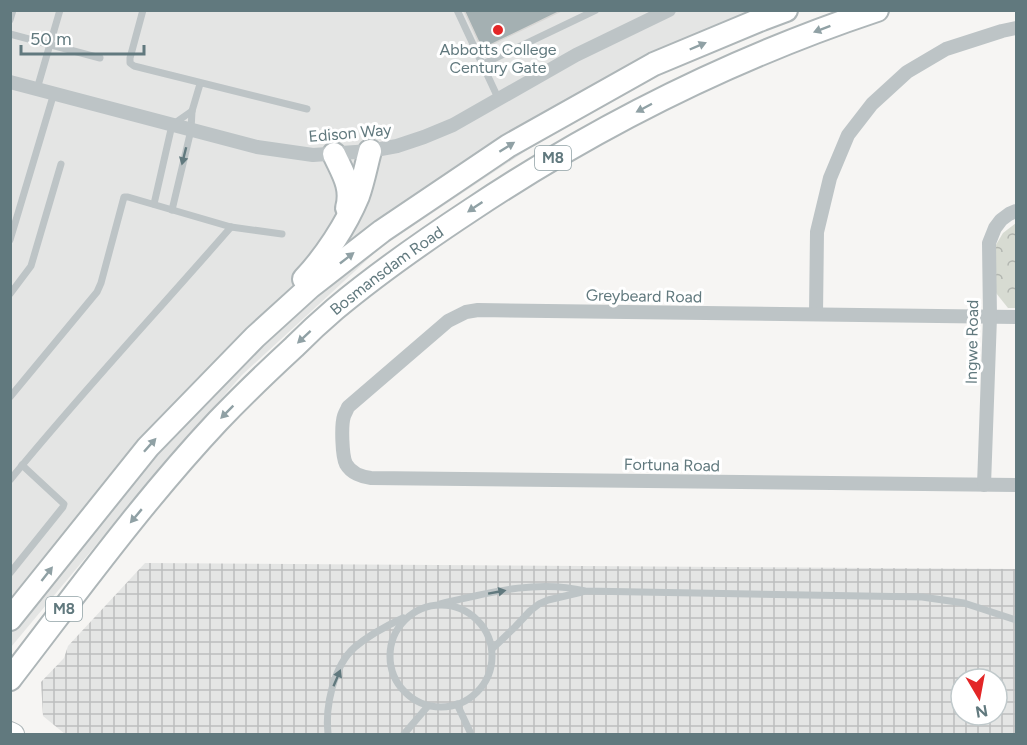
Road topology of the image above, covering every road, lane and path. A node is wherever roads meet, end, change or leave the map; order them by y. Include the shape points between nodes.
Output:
1 (13, 10) edge
2 (60, 10) edge
3 (143, 10) edge
4 (457, 10) edge
5 (596, 10) edge
6 (669, 10) edge
7 (786, 10) edge
8 (877, 10) edge
9 (10, 20) edge
10 (1017, 28) edge
11 (10, 34) edge
12 (50, 44) junction
13 (100, 58) dead end
14 (483, 64) junction
15 (10, 82) edge
16 (200, 84) junction
17 (37, 89) junction
18 (54, 93) junction
19 (499, 100) junction
20 (307, 109) dead end
21 (192, 111) junction
22 (172, 125) junction
23 (191, 130) junction
24 (370, 151) junction
25 (334, 154) junction
26 (61, 164) dead end
27 (154, 204) junction
28 (172, 210) junction
29 (1017, 211) edge
30 (231, 226) junction
31 (342, 226) junction
32 (282, 234) dead end
33 (10, 240) edge
34 (10, 294) edge
35 (816, 314) junction
36 (990, 317) junction
37 (1017, 317) edge
38 (255, 337) junction
39 (10, 397) edge
40 (343, 449) joint
41 (22, 465) junction
42 (10, 480) edge
43 (984, 485) junction
44 (1017, 485) edge
45 (118, 538) junction
46 (10, 573) edge
47 (585, 591) junction
48 (440, 604) junction
49 (412, 613) junction
50 (10, 619) edge
51 (1017, 620) edge
52 (492, 649) junction
53 (10, 654) edge
54 (10, 679) edge
55 (457, 704) junction
56 (428, 706) junction
57 (328, 735) edge
58 (404, 735) edge
59 (471, 735) edge

1 - 9 lane
2 - 12 lane
3 - 16 lane via 130,63
4 - 14 lane
5 - 14 lane
6 - 19 street, Edison Way via 576,55
38 -> 7 main road, Bosmansdam Road / M8 via 310,287 382,231 508,146 654,64
8 -> 45 main road, Bosmansdam Road / M8 via 770,49 667,96 523,175 387,267 333,310 218,421
10 - 35 street via 946,49 907,72 872,104 848,135 830,178 817,232
11 - 12 lane
12 - 13 lane
12 - 17 lane
14 - 19 lane
15 - 17 street, Edison Way
16 - 20 lane
16 - 21 lane
17 - 18 street, Edison Way
18 - 22 street, Edison Way
18 - 33 lane
19 - 24 street, Edison Way via 453,126 398,146
21 - 22 lane
21 - 23 lane
22 - 23 street, Edison Way
22 - 27 lane
23 - 25 street, Edison Way via 257,147
23 -> 28 lane
24 - 25 street, Edison Way
24 - 31 main road via 358,196
25 - 31 main road via 349,189
26 - 34 lane via 31,266
27 - 28 lane
27 - 39 lane via 123,199 97,292
28 - 30 lane
29 - 36 street, Ingwe Road via 1001,220 989,243
30 - 32 lane
30 - 41 lane
31 - 38 main road via 313,270
35 - 36 street, Greybeard Road
35 - 40 street, Greybeard Road via 466,312 448,321 348,407
36 - 37 street, Greybeard Road
36 - 43 street, Ingwe Road
50 -> 38 main road, Bosmansdam Road / M8 via 148,447
40 - 43 street, Fortuna Road via 346,464 363,477 371,478
41 - 42 lane
41 - 46 lane via 63,507
43 - 44 street, Fortuna Road
45 - 53 main road via 61,592
45 - 54 main road, Bosmansdam Road / M8
48 -> 47 lane via 534,587
47 - 51 lane via 922,597 964,603
47 - 52 lane via 538,604
48 - 49 lane
48 - 52 lane via 468,612 480,622
49 - 56 lane via 400,624 389,656 400,687 412,699
57 -> 49 lane via 334,683 353,648
52 - 55 lane via 492,664 479,691
55 - 56 lane
55 - 59 lane
56 - 58 lane

